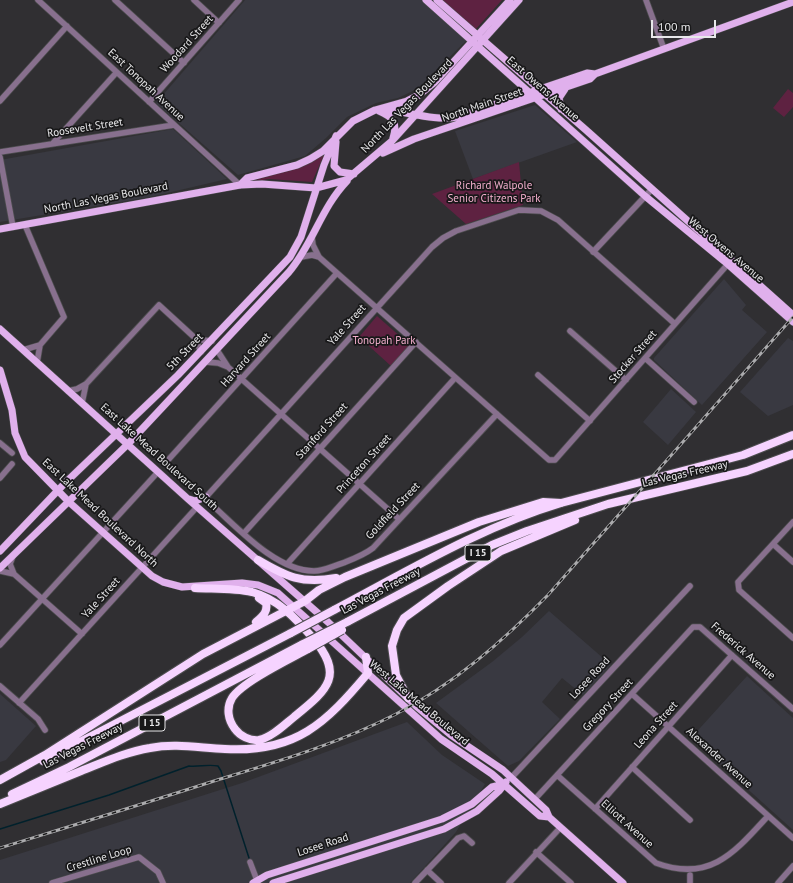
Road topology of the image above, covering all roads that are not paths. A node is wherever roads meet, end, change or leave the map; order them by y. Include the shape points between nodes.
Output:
1 (38, 0) edge
2 (115, 0) edge
3 (194, 0) edge
4 (239, 0) edge
5 (426, 0) edge
6 (437, 0) edge
7 (510, 0) edge
8 (519, 0) edge
9 (646, 0) edge
10 (793, 2) edge
11 (219, 23) junction
12 (67, 26) junction
13 (474, 38) junction
14 (481, 44) junction
15 (664, 49) junction
16 (184, 63) junction
17 (116, 73) junction
18 (595, 74) junction
19 (565, 89) junction
20 (539, 90) junction
21 (531, 93) junction
22 (545, 96) junction
23 (537, 98) junction
24 (0, 101) edge
25 (149, 102) junction
26 (561, 109) junction
27 (375, 110) junction
28 (416, 114) junction
29 (174, 125) junction
30 (336, 136) junction
31 (392, 141) junction
32 (53, 143) junction
33 (0, 152) edge
34 (0, 157) edge
35 (374, 158) junction
36 (355, 174) junction
37 (240, 185) junction
38 (316, 188) junction
39 (648, 193) junction
40 (26, 225) junction
41 (13, 227) junction
42 (694, 227) junction
43 (0, 229) edge
44 (688, 233) junction
45 (312, 237) junction
46 (593, 252) junction
47 (301, 257) junction
48 (319, 257) junction
49 (728, 264) junction
50 (337, 273) junction
51 (252, 298) junction
52 (376, 308) junction
53 (255, 309) junction
54 (793, 315) edge
55 (793, 322) edge
56 (675, 324) junction
57 (0, 329) edge
58 (570, 331) dead end
59 (195, 338) junction
60 (212, 340) junction
61 (416, 342) junction
62 (40, 345) junction
63 (23, 350) junction
64 (218, 350) junction
65 (201, 352) junction
66 (645, 358) junction
67 (206, 362) junction
68 (38, 363) junction
69 (228, 367) junction
70 (0, 370) edge
71 (538, 375) dead end
72 (455, 378) junction
73 (242, 380) junction
74 (626, 380) junction
75 (86, 384) junction
76 (68, 390) junction
77 (694, 402) dead end
78 (82, 403) junction
79 (280, 413) junction
80 (497, 414) junction
81 (590, 421) junction
82 (116, 433) junction
83 (793, 436) edge
84 (0, 443) edge
85 (128, 444) junction
86 (320, 448) junction
87 (12, 453) dead end
88 (793, 454) edge
89 (169, 459) dead end
90 (12, 464) dead end
91 (158, 472) junction
92 (0, 478) edge
93 (359, 484) junction
94 (58, 490) junction
95 (206, 497) junction
96 (188, 499) junction
97 (69, 502) junction
98 (561, 503) junction
99 (608, 504) junction
100 (197, 507) junction
101 (399, 520) junction
102 (793, 522) edge
103 (103, 532) junction
104 (244, 533) junction
105 (773, 544) junction
106 (2, 548) edge
107 (13, 555) junction
108 (258, 560) junction
109 (793, 562) edge
110 (286, 564) junction
111 (0, 568) edge
112 (142, 568) junction
113 (0, 571) edge
114 (14, 574) junction
115 (345, 577) junction
116 (690, 586) dead end
117 (195, 588) junction
118 (242, 591) junction
119 (42, 599) junction
120 (305, 601) junction
121 (290, 608) junction
122 (696, 626) joint
123 (252, 627) junction
124 (82, 634) junction
125 (793, 638) edge
126 (0, 645) edge
127 (305, 646) junction
128 (732, 655) junction
129 (366, 657) junction
130 (368, 673) junction
131 (0, 686) edge
132 (632, 694) junction
133 (408, 698) junction
134 (19, 703) junction
135 (793, 709) edge
136 (668, 726) junction
137 (45, 730) dead end
138 (632, 767) junction
139 (557, 775) junction
140 (511, 778) junction
141 (0, 780) edge
142 (504, 784) junction
143 (0, 799) edge
144 (535, 799) junction
145 (0, 804) edge
146 (595, 808) junction
147 (768, 816) junction
148 (549, 817) junction
149 (690, 820) dead end
150 (560, 828) junction
151 (793, 838) edge
152 (472, 843) dead end
153 (350, 848) junction
154 (536, 852) junction
155 (250, 862) dead end
156 (793, 866) edge
157 (324, 867) junction
158 (427, 870) junction
159 (690, 875) junction
160 (52, 883) edge
161 (163, 883) edge
162 (258, 883) edge
163 (273, 883) edge
164 (415, 883) edge
165 (440, 883) edge
166 (510, 883) edge
167 (571, 883) edge
168 (623, 883) edge
169 (690, 883) edge
170 (778, 883) edge

1 - 12 street, East Tonopah Avenue
2 - 16 street
3 - 11 street
4 - 11 street, Woodard Street
5 - 13 main road, East Owens Avenue
6 - 13 main road, East Owens Avenue
7 - 13 main road, North Las Vegas Boulevard
8 - 14 main road, North Las Vegas Boulevard
9 - 15 street
10 - 15 main road, North Main Street
11 - 16 street, Woodard Street
12 - 17 street, East Tonopah Avenue
12 - 24 street
13 - 14 main road, East Owens Avenue
13 - 27 main road, North Las Vegas Boulevard via 419,95
14 - 20 main road, East Owens Avenue
14 - 21 main road, East Owens Avenue
14 - 28 main road, North Las Vegas Boulevard
15 - 18 main road, North Main Street
16 - 25 street, Woodard Street
17 - 25 street, East Tonopah Avenue
17 - 32 street
18 - 19 main road, North Main Street via 590,79
18 - 20 main road, North Main Street via 587,73
19 - 22 main road, North Main Street
19 - 26 main road via 559,98
20 - 21 main road, North Main Street
20 - 22 main road, East Owens Avenue
21 - 23 main road, East Owens Avenue
21 - 28 main road, North Main Street via 458,117 439,118
22 - 23 main road, North Main Street
22 - 26 main road, East Owens Avenue
23 - 35 main road, North Main Street via 414,139
23 - 39 main road, East Owens Avenue via 618,172
25 - 29 street, East Tonopah Avenue
26 - 39 main road, East Owens Avenue
27 - 28 main road, North Main Street
27 - 30 main road, North Las Vegas Boulevard via 353,120
27 - 31 main road via 394,121
28 - 31 main road, North Las Vegas Boulevard
29 - 32 street, Roosevelt Street
29 - 37 street, East Tonopah Avenue
30 - 36 main road via 334,166 340,172
30 - 37 main road, North Las Vegas Boulevard via 323,151 310,159 247,178
30 - 38 main road, 5th Street
31 - 35 main road, North Las Vegas Boulevard
32 - 33 street, Roosevelt Street
34 - 41 street
35 - 36 main road, North Las Vegas Boulevard
36 - 38 main road, North Las Vegas Boulevard via 339,183
36 - 45 main road, 5th Street via 334,194
37 - 38 main road, North Las Vegas Boulevard
37 - 40 main road, North Las Vegas Boulevard
38 - 51 main road, 5th Street via 296,248
39 - 42 main road, West Owens Avenue
39 - 44 main road, West Owens Avenue
39 - 46 street
40 - 41 main road, North Las Vegas Boulevard
40 - 62 street via 64,317
41 - 43 main road, North Las Vegas Boulevard
42 - 44 main road
42 - 54 main road, West Owens Avenue
44 - 49 main road, West Owens Avenue
45 - 47 main road, 5th Street
45 - 48 street
46 - 52 street, Yale Street via 558,220 545,213 519,210 443,238
46 - 56 street
47 - 48 street
47 - 53 main road, 5th Street
48 - 50 street
49 - 55 main road, West Owens Avenue
49 - 56 street, Stocker Street
50 - 52 street
50 - 73 street, Harvard Street
51 - 53 main road
51 - 60 main road, 5th Street
52 - 61 street
52 - 79 street, Yale Street
53 - 64 main road, 5th Street
56 - 66 street, Stocker Street
57 - 63 main road, East Lake Mead Boulevard South
58 - 74 street
59 - 60 street
59 - 65 street
59 - 75 street via 159,305
60 - 65 main road, 5th Street
61 - 72 street
61 - 86 street, Stanford Street
62 - 63 street
62 - 68 street
63 - 68 main road, East Lake Mead Boulevard South
64 - 67 main road, 5th Street
64 - 69 street
65 - 82 main road, 5th Street
66 - 74 street, Stocker Street
66 - 77 street
67 - 69 street
67 - 85 main road, 5th Street
68 - 76 main road, East Lake Mead Boulevard South
69 - 73 street
70 - 94 main road, East Lake Mead Boulevard North via 19,446 35,468
71 - 81 street
72 - 80 street
72 - 93 street, Princeton Street
73 - 79 street
73 - 89 street, Harvard Street
74 - 81 street, Stocker Street
75 - 76 street
75 - 78 street
76 - 78 main road, East Lake Mead Boulevard South
78 - 82 main road, East Lake Mead Boulevard South
79 - 86 street
79 - 95 street, Yale Street
80 - 81 street, Stocker Street via 552,461
80 - 101 street, Goldfield Street
82 - 85 main road, East Lake Mead Boulevard South
82 - 94 main road, 5th Street
83 - 98 highway, Las Vegas Freeway / I 15 via 743,455
84 - 87 street
85 - 91 main road, East Lake Mead Boulevard South
85 - 97 main road, 5th Street
86 - 93 street
86 - 104 street, Stanford Street
88 - 99 highway, Las Vegas Freeway / I 15 via 747,471
90 - 92 street
91 - 96 main road, East Lake Mead Boulevard South
91 - 103 street
93 - 101 street
93 - 110 street, Princeton Street
94 - 97 main road, East Lake Mead Boulevard North
94 - 106 main road, 5th Street
95 - 96 main road via 195,501
95 - 104 street, Goldfield Street
96 - 100 main road, East Lake Mead Boulevard South
97 - 103 main road, East Lake Mead Boulevard North
97 - 107 main road, 5th Street
98 - 115 highway via 543,502 479,522
98 - 141 highway, Las Vegas Freeway / I 15, bridge via 488,531 65,751
99 - 127 highway, Las Vegas Freeway / I 15, bridge via 492,545
99 - 133 highway via 501,551 404,618 392,646 396,675
100 - 108 main road, East Lake Mead Boulevard South
100 - 112 street, Yale Street
101 - 110 street, Goldfield Street via 367,552 340,564 313,571
102 - 105 street
103 - 112 main road, East Lake Mead Boulevard North
103 - 119 street
104 - 110 street, Goldfield Street
105 - 109 street
105 - 125 street via 737,586
107 - 111 main road, 5th Street
107 - 114 street via 10,564
108 - 115 highway via 298,580 319,581
108 - 120 main road, East Lake Mead Boulevard South
112 - 117 main road, East Lake Mead Boulevard North via 163,582
112 - 124 street, Yale Street
113 - 114 street
114 - 119 street
115 - 120 highway via 319,590
116 - 140 street, Losee Road
117 - 118 highway
117 - 121 main road, East Lake Mead Boulevard North via 227,583 250,584 278,593
118 - 121 highway via 252,592
118 - 123 highway via 260,598 267,605 265,614
119 - 124 street
119 - 126 street
120 - 121 highway
120 - 129 main road, West Lake Mead Boulevard
121 - 123 highway
121 - 127 highway via 327,655 330,666 328,682 321,694 270,735 254,740 240,734 229,719 229,704 235,694
121 - 130 main road, West Lake Mead Boulevard
122 - 128 street, Frederick Avenue
122 - 132 street, Gregory Street
123 - 141 highway via 203,654 45,755
124 - 134 street, Yale Street
127 - 143 highway, Las Vegas Freeway / I 15 via 69,767
128 - 135 street, Frederick Avenue
128 - 136 street, Leona Street
129 - 130 highway
129 - 133 main road, West Lake Mead Boulevard
130 - 142 main road, West Lake Mead Boulevard via 450,746
130 - 145 highway via 326,719 302,735 284,742 238,750 165,746 150,748 123,755
131 - 134 street
132 - 136 street, Alexander Avenue
132 - 139 street, Gregory Street
133 - 140 main road, West Lake Mead Boulevard via 451,735
134 - 137 street via 38,719
136 - 138 street, Leona Street
136 - 147 street, Alexander Avenue
138 - 146 street, Leona Street
138 - 149 street
139 - 144 street, Gregory Street
139 - 146 street, Elliott Avenue
140 - 142 main road, Losee Road
140 - 144 main road, West Lake Mead Boulevard
142 - 148 main road, West Lake Mead Boulevard via 540,816
142 - 153 main road, Losee Road via 492,786 472,804 442,819
142 - 157 main road, Losee Road via 485,804 455,824
144 - 148 main road, West Lake Mead Boulevard
146 - 159 street, Elliott Avenue via 656,863 667,870
147 - 151 street, Alexander Avenue
147 - 159 street via 722,865 709,872
148 - 150 main road, West Lake Mead Boulevard
150 - 154 street
150 - 168 main road, West Lake Mead Boulevard
152 - 158 street via 460,836
153 - 157 main road via 347,855 328,862
153 - 162 main road, Losee Road via 267,875
154 - 166 street
154 - 167 street
155 - 162 street
156 - 170 street
157 - 163 main road, Losee Road
158 - 164 street
158 - 165 street
159 - 169 street
160 - 161 street, Crestline Loop via 139,857 158,872

